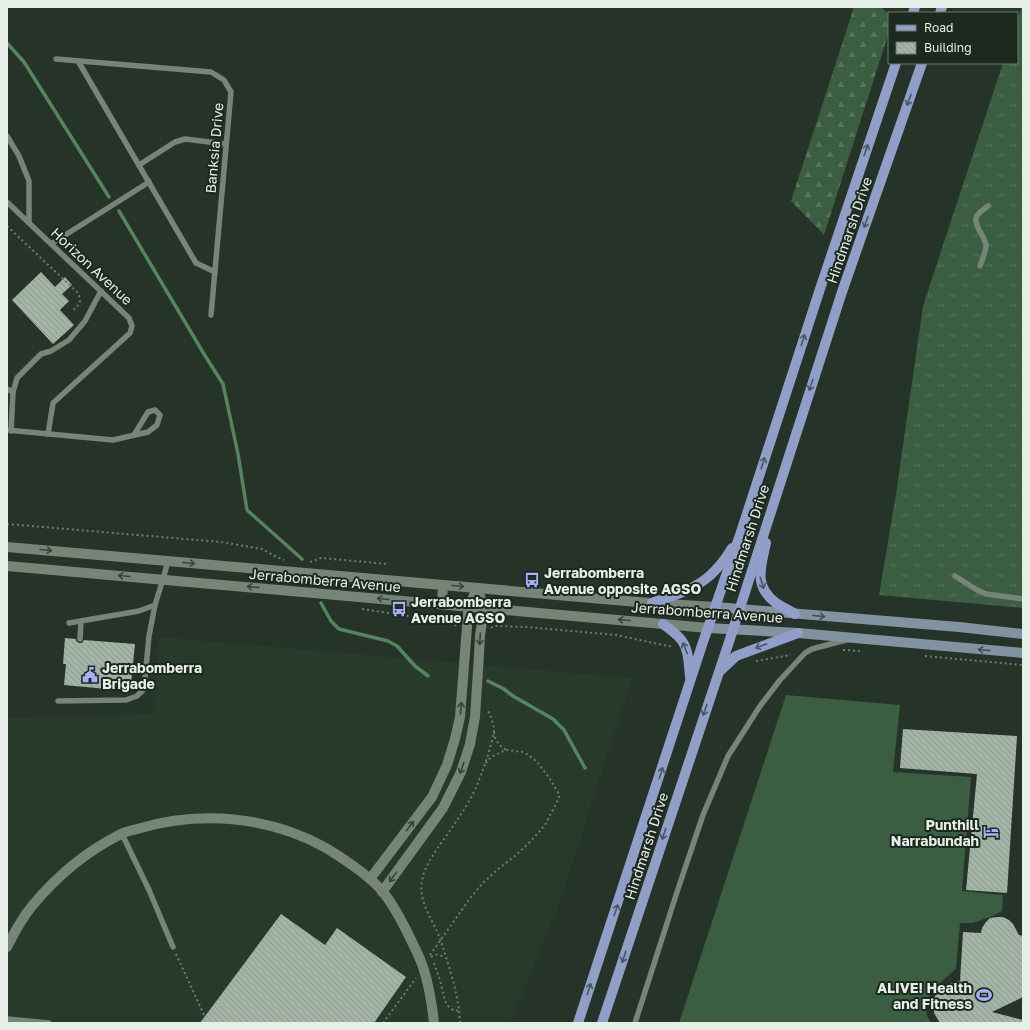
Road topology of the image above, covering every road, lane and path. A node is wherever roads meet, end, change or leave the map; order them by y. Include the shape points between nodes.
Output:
1 (56, 59) dead end
2 (78, 61) junction
3 (896, 64) edge
4 (922, 64) edge
5 (7, 136) edge
6 (226, 144) junction
7 (139, 165) junction
8 (149, 182) junction
9 (7, 202) edge
10 (988, 206) dead end
11 (29, 223) junction
12 (7, 226) edge
13 (51, 244) junction
14 (980, 266) dead end
15 (215, 272) junction
16 (101, 291) junction
17 (71, 312) dead end
18 (211, 315) dead end
19 (7, 389) edge
20 (13, 392) junction
21 (9, 431) edge
22 (48, 434) junction
23 (134, 435) junction
24 (777, 490) junction
25 (7, 524) edge
26 (740, 535) junction
27 (7, 547) edge
28 (168, 561) junction
29 (289, 561) dead end
30 (308, 563) dead end
31 (388, 564) dead end
32 (7, 566) edge
33 (955, 576) dead end
34 (163, 580) junction
35 (443, 585) junction
36 (477, 588) junction
37 (359, 597) junction
38 (1023, 599) edge
39 (652, 603) junction
40 (442, 604) junction
41 (155, 605) junction
42 (469, 607) junction
43 (716, 607) junction
44 (484, 608) junction
45 (739, 609) junction
46 (795, 614) junction
47 (81, 621) junction
48 (69, 623) dead end
49 (663, 624) junction
50 (708, 628) junction
51 (488, 629) dead end
52 (733, 629) junction
53 (458, 630) dead end
54 (798, 633) junction
55 (1023, 634) edge
56 (854, 638) junction
57 (80, 639) dead end
58 (675, 648) dead end
59 (842, 650) dead end
60 (863, 651) dead end
61 (805, 653) junction
62 (1023, 653) edge
63 (918, 656) dead end
64 (752, 662) dead end
65 (1023, 665) edge
66 (718, 673) junction
67 (691, 681) junction
68 (58, 701) dead end
69 (494, 729) dead end
70 (506, 750) junction
71 (122, 834) junction
72 (370, 879) junction
73 (382, 892) junction
74 (440, 940) junction
75 (7, 947) edge
76 (173, 947) joint
77 (446, 959) junction
78 (431, 960) dead end
79 (419, 973) dead end
80 (460, 1011) junction
81 (205, 1017) dead end
82 (7, 1019) edge
83 (49, 1023) edge
84 (383, 1023) edge
85 (434, 1023) edge
86 (460, 1023) edge
87 (578, 1023) edge
88 (602, 1023) edge
89 (635, 1023) edge

1 - 2 lane, Banksia Drive
2 - 6 lane, Banksia Drive via 211,72 224,80 231,92
2 - 7 lane
26 -> 3 main road, Hindmarsh Drive
4 -> 24 main road, Hindmarsh Drive via 842,292
5 - 11 lane via 29,181
6 - 7 lane via 185,139 175,142
6 - 15 lane, Banksia Drive
7 - 8 lane
8 - 13 lane
8 - 15 lane via 196,263
9 - 11 lane, Horizon Avenue
10 - 14 lane via 976,219 986,246
11 - 13 lane, Horizon Avenue
12 - 17 path via 77,292 80,301
13 - 16 lane, Horizon Avenue
15 - 18 lane, Banksia Drive
16 - 20 lane via 85,321 69,340 52,351 41,354 17,378
16 - 22 lane, Horizon Avenue via 129,318 132,326 130,333 53,402
19 - 20 lane
20 - 21 lane
21 - 22 lane
22 - 23 lane via 113,440
23 - 23 lane via 148,412 155,410 160,415 157,426 148,432
24 - 45 main road, Hindmarsh Drive
24 -> 46 main road via 760,578 763,589 771,599
25 - 29 path via 221,542 262,549
26 - 39 main road via 718,567 697,586
26 - 43 main road, Hindmarsh Drive
27 -> 28 street, Jerrabomberra Avenue
28 - 34 lane
28 -> 35 street, Jerrabomberra Avenue
30 - 31 path via 321,558
34 -> 32 street, Jerrabomberra Avenue
33 - 38 lane via 986,594
37 -> 34 street, Jerrabomberra Avenue
34 - 41 lane
35 -> 36 street, Jerrabomberra Avenue
35 - 40 street
36 - 39 street, Jerrabomberra Avenue
36 - 42 street
36 - 44 street
40 -> 37 street, Jerrabomberra Avenue
37 - 53 path via 357,608 454,623
39 - 43 street, Jerrabomberra Avenue
40 - 42 street, Jerrabomberra Avenue
41 - 47 lane via 139,611
41 - 68 lane via 144,689 137,696 126,700
42 - 44 street, Jerrabomberra Avenue
72 -> 42 street via 432,797 447,765 460,717
43 - 45 main road, Jerrabomberra Avenue
43 - 50 main road, Hindmarsh Drive
49 -> 44 street, Jerrabomberra Avenue
44 -> 73 street via 475,717 462,772 443,808
45 - 46 main road, Jerrabomberra Avenue
45 - 52 main road, Hindmarsh Drive
46 -> 55 main road, Jerrabomberra Avenue
47 - 48 lane
47 - 57 lane
49 - 50 street, Jerrabomberra Avenue
67 -> 49 main road via 686,647
50 - 52 main road, Jerrabomberra Avenue
50 - 67 main road, Hindmarsh Drive
51 - 58 path via 494,626 526,627 616,635
52 - 54 main road, Jerrabomberra Avenue
52 - 66 main road, Hindmarsh Drive
54 - 56 main road, Jerrabomberra Avenue
54 -> 66 main road via 736,656
56 - 61 lane via 812,648
62 -> 56 main road, Jerrabomberra Avenue
59 - 60 path
61 - 64 path
61 - 89 lane via 760,706 728,756 701,822
63 - 65 path
66 -> 88 main road, Hindmarsh Drive
87 -> 67 main road, Hindmarsh Drive
69 - 70 path via 494,738
70 - 74 path via 492,757 485,765 468,802 426,867 421,895
70 - 74 path via 523,752 538,763 550,779 559,798 545,825 530,842 482,884
71 - 72 street via 157,823 184,819 245,821 271,826 316,842
71 - 75 street via 77,862 53,883 31,907
71 - 76 lane
72 - 73 street
73 - 85 street via 406,930 423,966
74 - 77 path
74 - 77 path via 426,960 433,955
76 - 81 path
77 - 80 path
78 - 80 path via 440,980 445,1001 453,1010
79 - 84 path
80 - 86 path
82 - 83 lane

